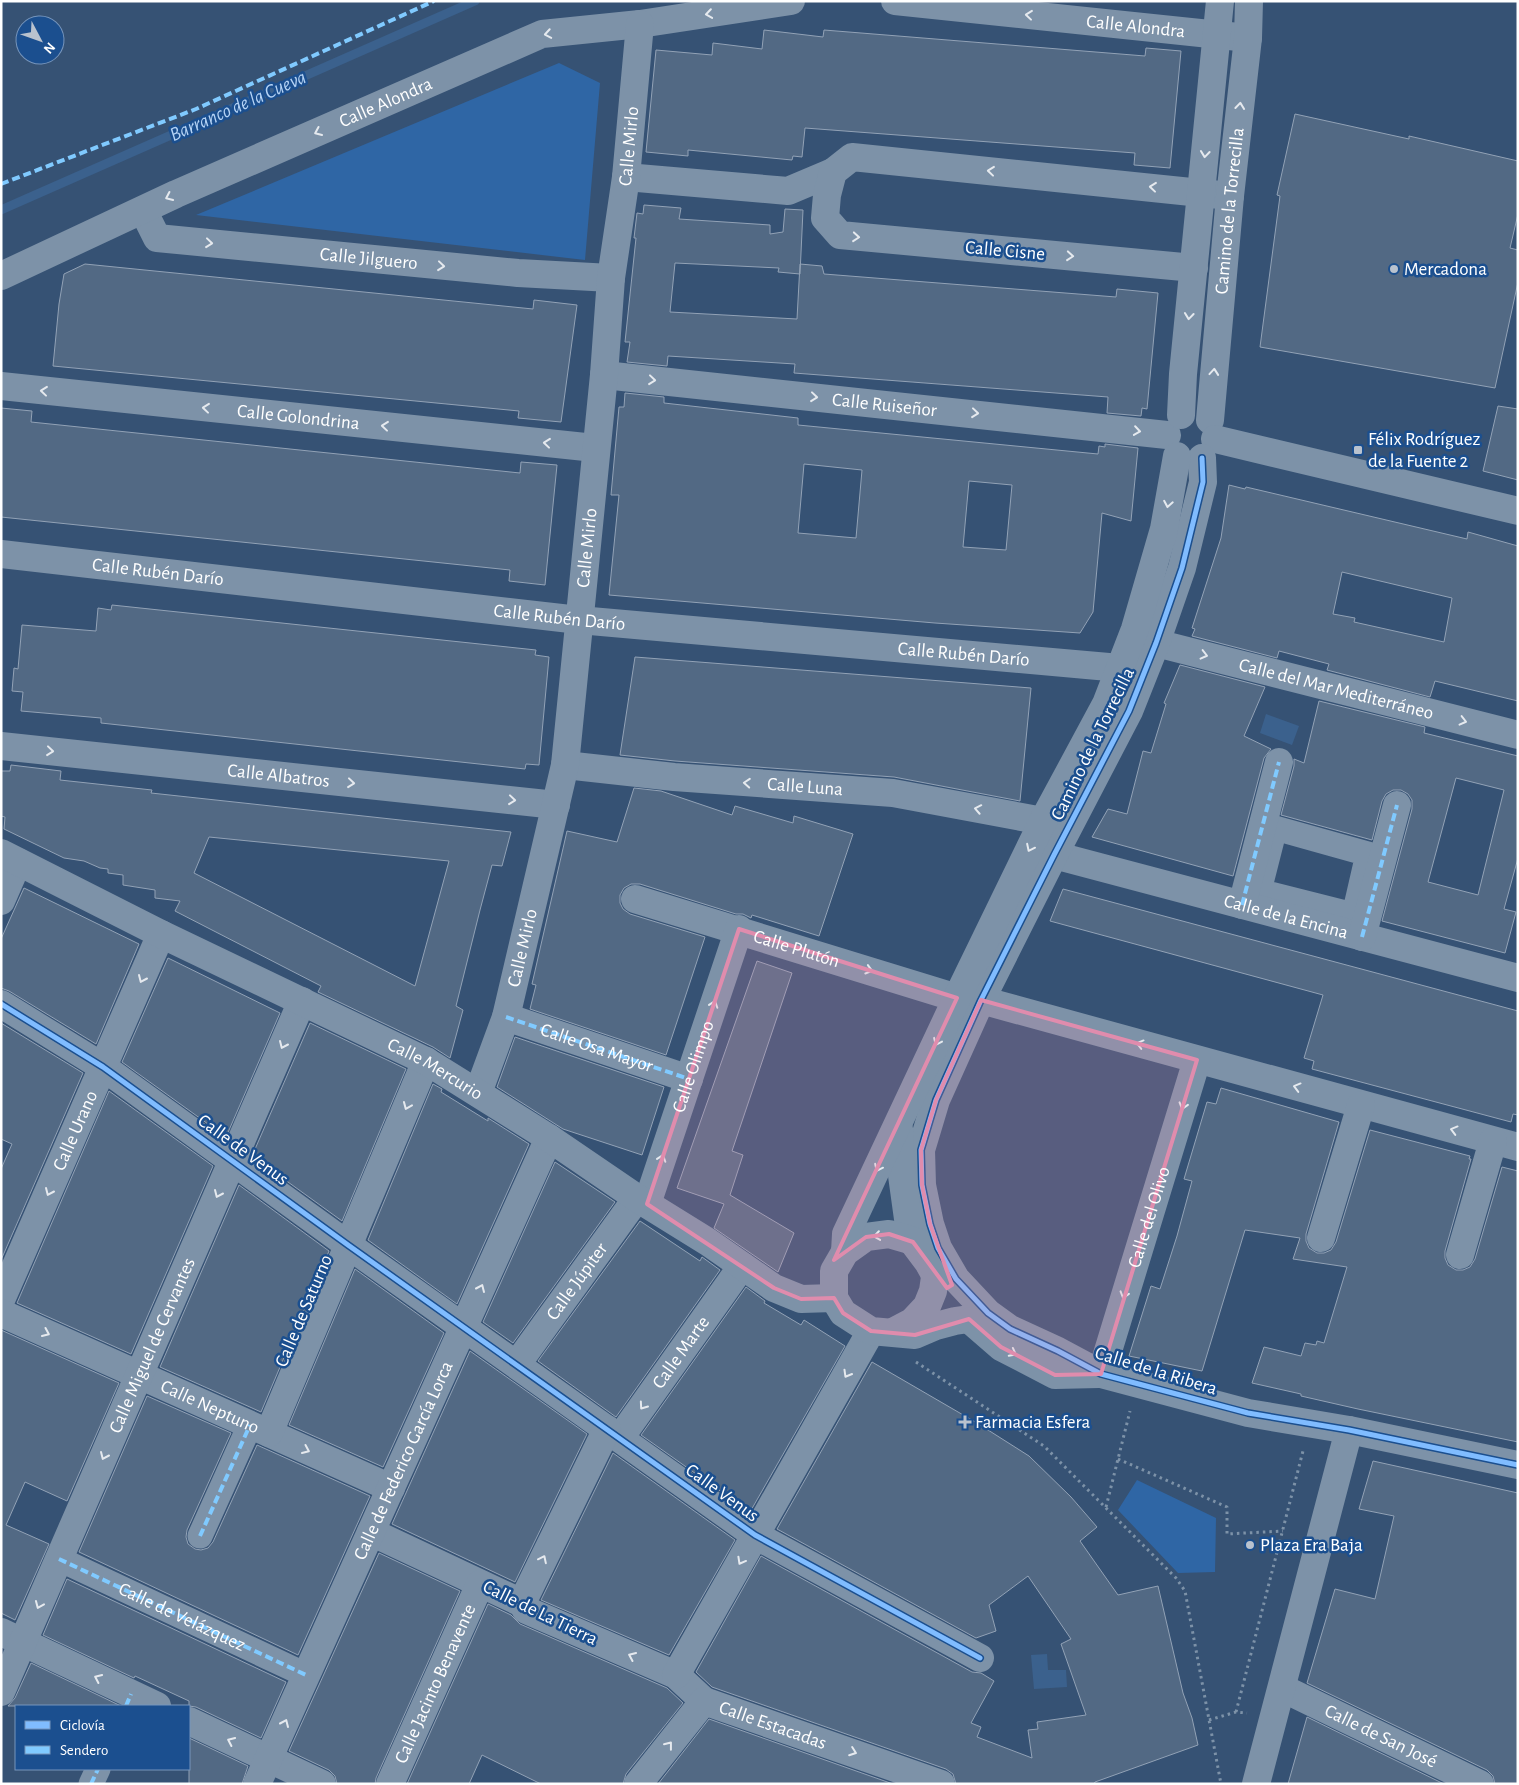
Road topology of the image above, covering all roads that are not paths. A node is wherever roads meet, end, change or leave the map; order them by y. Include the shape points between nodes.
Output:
1 (791, 1) edge
2 (895, 1) edge
3 (1220, 1) edge
4 (1249, 1) edge
5 (1057, 10) edge
6 (640, 24) junction
7 (1217, 35) junction
8 (1248, 38) junction
9 (833, 172) junction
10 (626, 177) junction
11 (788, 191) junction
12 (1201, 192) junction
13 (1230, 196) junction
14 (143, 210) junction
15 (825, 218) junction
16 (1194, 268) junction
17 (1, 276) edge
18 (611, 278) junction
19 (604, 375) junction
20 (1, 386) edge
21 (1192, 437) junction
22 (595, 448) junction
23 (1518, 511) edge
24 (1, 554) edge
25 (578, 620) junction
26 (1156, 643) junction
27 (1120, 668) junction
28 (1518, 735) edge
29 (1, 746) edge
30 (1279, 762) dead end
31 (565, 765) junction
32 (556, 805) junction
33 (1397, 805) dead end
34 (1043, 821) junction
35 (1368, 854) joint
36 (1054, 855) junction
37 (10, 857) edge
38 (635, 898) dead end
39 (1, 901) edge
40 (1242, 905) junction
41 (739, 930) junction
42 (161, 934) junction
43 (1362, 937) junction
44 (1518, 978) edge
45 (969, 999) junction
46 (302, 1001) junction
47 (1, 1004) edge
48 (506, 1017) junction
49 (1197, 1060) junction
50 (426, 1061) junction
51 (103, 1067) junction
52 (689, 1079) junction
53 (478, 1093) junction
54 (1361, 1104) junction
55 (899, 1124) junction
56 (549, 1138) junction
57 (1505, 1144) edge
58 (233, 1161) junction
59 (642, 1201) junction
60 (1321, 1238) dead end
61 (348, 1245) junction
62 (845, 1252) junction
63 (1460, 1255) dead end
64 (933, 1256) junction
65 (742, 1266) junction
66 (834, 1298) junction
67 (1, 1300) edge
68 (1, 1313) edge
69 (969, 1320) junction
70 (464, 1326) junction
71 (880, 1332) junction
72 (517, 1364) junction
73 (1101, 1374) junction
74 (139, 1375) junction
75 (260, 1429) junction
76 (1349, 1430) junction
77 (614, 1433) junction
78 (1518, 1465) edge
79 (391, 1488) junction
80 (371, 1532) junction
81 (755, 1535) junction
82 (200, 1536) dead end
83 (59, 1559) junction
84 (480, 1584) junction
85 (522, 1603) junction
86 (12, 1637) edge
87 (980, 1658) dead end
88 (306, 1675) junction
89 (676, 1675) junction
90 (1282, 1688) junction
91 (1, 1692) edge
92 (128, 1700) edge
93 (704, 1701) junction
94 (152, 1705) edge
95 (190, 1721) edge
96 (269, 1758) junction
97 (98, 1770) edge
98 (91, 1784) edge
99 (257, 1784) edge
100 (322, 1784) edge
101 (390, 1784) edge
102 (638, 1784) edge
103 (941, 1784) edge
104 (1256, 1784) edge
105 (1480, 1784) edge

1 -> 6 street, Calle Alondra
5 -> 2 street, Calle Alondra
3 - 7 street, Camino de la Torrecilla
4 - 8 street, Camino de la Torrecilla
5 - 7 street, Calle Alondra
6 - 10 street, Calle Mirlo
6 -> 14 street, Calle Alondra via 542,34
7 - 8 street, Calle Alondra
7 -> 12 street, Camino de la Torrecilla
13 -> 8 street, Camino de la Torrecilla
9 - 11 street
12 -> 9 street via 852,157
9 - 15 street
10 - 11 street
10 - 18 street, Calle Mirlo
11 - 15 street, Calle Cisne
12 - 13 street
12 - 16 street, Camino de la Torrecilla
21 -> 13 street, Camino de la Torrecilla
14 - 17 street, Calle Alondra
14 -> 18 street, Calle Jilguero via 158,238 518,273
15 -> 16 street, Calle Cisne via 840,236
16 -> 21 street, Camino de la Torrecilla
18 - 19 street, Calle Mirlo
19 -> 21 street, Calle Ruiseñor
19 - 22 street, Calle Mirlo
22 -> 20 street, Calle Golondrina
21 - 23 street, Calle Ruiseñor
21 - 26 street, Camino de la Torrecilla via 1203,482 1182,568
21 -> 27 street, Camino de la Torrecilla via 1135,629
22 - 25 street, Calle Mirlo
24 - 25 street, Calle Rubén Darío
25 - 27 street, Calle Rubén Darío
25 - 31 street, Calle Mirlo
26 -> 28 street, Calle del Mar Mediterráneo
26 - 36 street, Camino de la Torrecilla via 1130,711
27 - 34 street, Camino de la Torrecilla via 1106,704
29 -> 32 street, Calle Albatros
30 - 40 street
31 - 32 street, Calle Mirlo
34 -> 31 street, Calle Luna via 893,793 674,777
32 - 48 street, Calle Mirlo
33 - 43 street
34 -> 45 street, Camino de la Torrecilla
35 - 35 street via 1354,915 1259,891 1275,828
36 - 40 street, Calle de la Encina
36 - 45 street, Camino de la Torrecilla
37 - 39 street
37 - 42 street, Calle Mercurio
38 - 41 street, Calle Plutón
40 - 43 street, Calle de la Encina
41 -> 45 street, Calle Plutón
52 -> 41 street, Calle Olimpo
42 - 46 street, Calle Mercurio
42 -> 51 street, Calle Urano
43 - 44 street, Calle de la Encina
49 -> 45 street
45 -> 55 street, Camino de la Torrecilla
45 - 64 street, Calle de la Ribera via 921,1150 922,1185
46 - 50 street, Calle Mercurio
46 -> 58 street, Calle Miguel de Cervantes
47 - 51 street, Calle de Venus
48 - 52 street, Calle Osa Mayor
48 - 53 street, Calle Mirlo
54 -> 49 street
49 -> 73 street, Calle del Olivo
50 - 53 street, Calle Mercurio
50 -> 61 street, Calle de Saturno
51 - 58 street, Calle de Venus
51 -> 67 street, Calle Urano
59 -> 52 street, Calle Olimpo
53 - 56 street, Calle Mercurio
57 -> 54 street
54 - 60 street
55 -> 62 street, Camino de la Torrecilla via 846,1234
55 - 64 street, Camino de la Torrecilla via 909,1226
56 - 59 street, Calle Mercurio
70 -> 56 street, Calle de Federico García Lorca
57 - 63 street
58 - 61 street, Calle de Venus
58 -> 74 street, Calle Miguel de Cervantes
59 - 65 street, Calle Mercurio
59 - 72 street, Calle Júpiter
61 - 70 street, Calle de Venus
61 - 75 street, Calle de Saturno
64 -> 62 street via 889,1234 866,1237
62 - 66 street via 834,1271
64 - 69 street, Calle de la Ribera
64 - 71 street via 933,1291 927,1306 912,1322
64 - 73 street, Calle de la Ribera via 988,1313 1010,1329
65 - 66 street, Calle Mercurio via 774,1288 801,1299
65 -> 77 street, Calle Marte
66 - 71 street via 843,1313
68 -> 74 street, Calle Neptuno
69 - 71 street via 936,1326 915,1335
69 -> 73 street, Calle de la Ribera via 1001,1347 1055,1375
70 - 72 street, Calle Venus
70 - 79 street, Calle de Federico García Lorca
71 -> 81 street
72 - 77 street, Calle Venus
73 - 76 street, Calle de la Ribera via 1248,1413
74 - 75 street, Calle Neptuno
74 -> 83 street, Calle Miguel de Cervantes
75 -> 79 street, Calle Neptuno
75 - 82 street, Calle de Saturno
76 - 78 street, Calle de la Ribera
76 - 90 street
77 - 81 street, Calle Venus
85 -> 77 street, Calle Marte
79 - 80 street, Calle de Federico García Lorca
80 - 84 street, Calle de La Tierra
80 - 88 street, Calle de Federico García Lorca
81 - 87 street, Calle Venus
81 -> 89 street
83 -> 86 street, Calle Miguel de Cervantes
83 - 88 street, Calle de Velázquez
84 - 85 street, Calle de La Tierra
84 - 101 street, Calle Jacinto Benavente
89 -> 85 street, Calle de La Tierra via 526,1610
86 - 91 street, Calle Miguel de Cervantes
92 -> 86 street
96 -> 88 street, Calle de Federico García Lorca
89 - 93 street, Calle de La Tierra
90 - 104 street
90 - 105 street, Calle de San José
92 - 94 street
102 -> 93 street, Calle Estacadas
93 -> 103 street, Calle Estacadas
96 -> 95 street
96 - 99 street, Calle de Federico García Lorca
96 - 100 street
97 - 98 street

